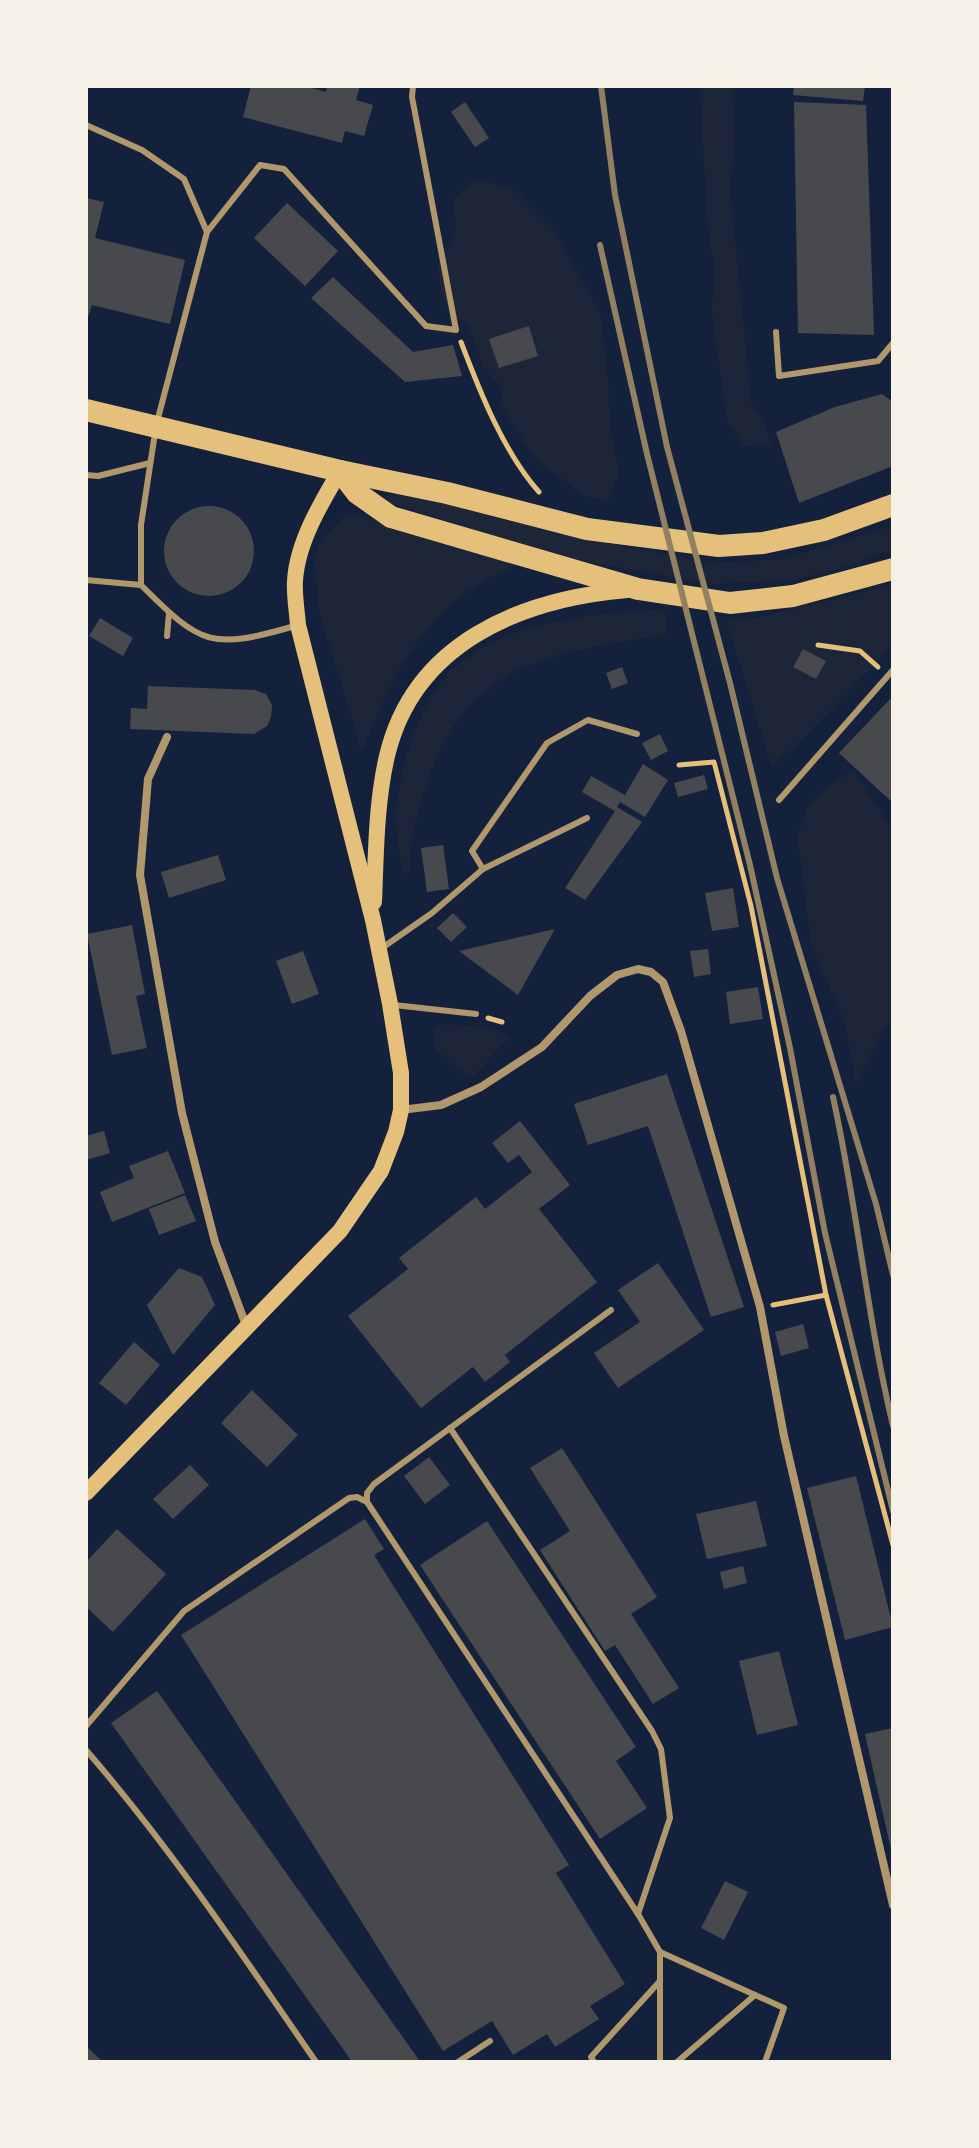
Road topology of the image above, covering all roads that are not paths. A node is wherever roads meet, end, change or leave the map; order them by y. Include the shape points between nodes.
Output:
1 (413, 86) edge
2 (86, 125) edge
3 (207, 232) junction
4 (776, 332) dead end
5 (893, 343) edge
6 (86, 410) edge
7 (156, 426) junction
8 (150, 463) junction
9 (340, 471) junction
10 (86, 475) edge
11 (893, 505) edge
12 (893, 569) edge
13 (86, 580) edge
14 (141, 585) junction
15 (638, 589) junction
16 (169, 613) junction
17 (298, 625) junction
18 (167, 636) dead end
19 (891, 672) edge
20 (637, 734) dead end
21 (167, 737) dead end
22 (779, 800) dead end
23 (587, 818) dead end
24 (483, 869) junction
25 (373, 920) junction
26 (379, 950) junction
27 (390, 1004) junction
28 (476, 1014) dead end
29 (401, 1110) junction
30 (611, 1310) dead end
31 (247, 1329) junction
32 (450, 1428) junction
33 (86, 1493) edge
34 (367, 1502) junction
35 (86, 1726) edge
36 (86, 1750) edge
37 (893, 1905) edge
38 (638, 1914) junction
39 (660, 1952) junction
40 (660, 1981) junction
41 (755, 1995) junction
42 (490, 2041) dead end
43 (316, 2062) edge
44 (458, 2062) edge
45 (594, 2062) edge
46 (660, 2062) edge
47 (677, 2062) edge
48 (765, 2062) edge

1 - 3 lane via 456,330 426,326 284,169 260,165
2 - 3 lane via 142,150 184,179
3 - 7 lane
4 - 5 lane via 779,376 878,361
6 - 7 highway
7 - 8 lane
7 - 9 highway
8 - 10 lane
8 - 14 lane via 141,525
9 - 11 highway via 587,529 719,546 824,530
9 - 15 highway via 357,493 391,517
9 - 17 main road via 306,537 295,580
12 - 15 highway via 793,596 730,603
13 - 14 lane
14 - 16 lane
15 - 25 main road via 548,605 466,640 438,662 416,691 388,753 381,784
16 - 17 lane via 200,636 222,641
16 - 18 lane
17 - 25 main road
19 - 22 lane
20 - 24 lane via 588,720 547,743 472,851
21 - 31 street via 148,779 140,875 182,1113 215,1242
23 - 24 lane
24 - 26 lane
25 - 26 main road
26 - 27 main road
27 - 28 lane
27 - 29 main road
29 - 31 main road via 390,1153 361,1203
29 - 37 street via 441,1105 481,1087 542,1047 617,975 638,969 663,982 760,1307 784,1436
30 - 32 lane
31 - 33 main road
32 - 34 lane via 374,1484
32 - 38 lane via 661,1749 670,1818
34 - 35 lane via 349,1498 184,1611
34 - 38 lane
36 - 43 lane via 214,1914
38 - 39 lane
39 - 40 lane
39 - 41 lane
40 - 45 lane via 591,2057
40 - 46 lane
41 - 47 lane
41 - 48 lane via 784,2008
42 - 44 lane

